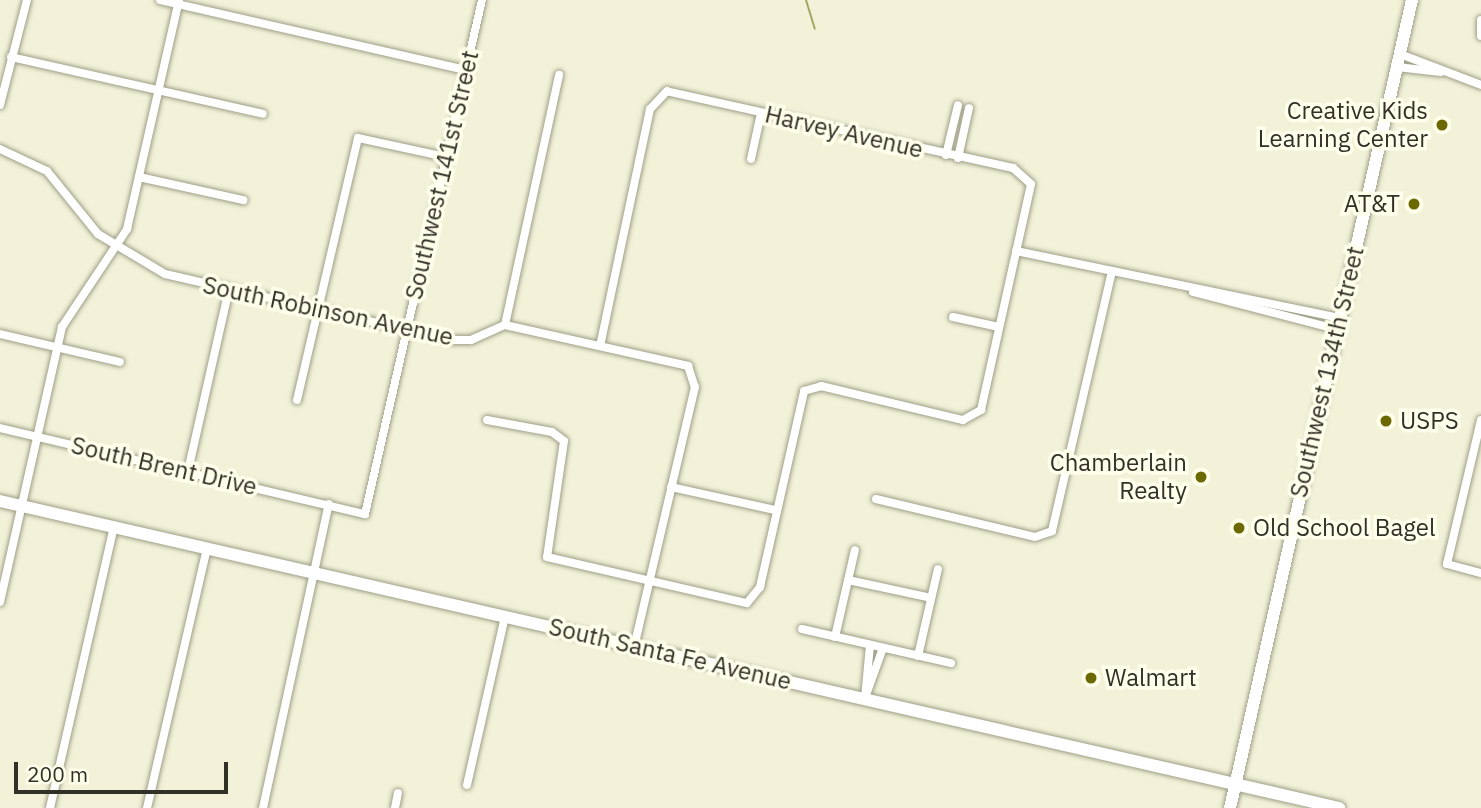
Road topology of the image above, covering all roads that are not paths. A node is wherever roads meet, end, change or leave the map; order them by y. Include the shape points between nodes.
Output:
1 (27, 0) edge
2 (160, 0) edge
3 (482, 0) edge
4 (1412, 0) edge
5 (179, 2) edge
6 (1481, 20) edge
7 (1481, 36) edge
8 (1400, 54) junction
9 (11, 57) junction
10 (1397, 67) junction
11 (466, 70) junction
12 (1444, 72) junction
13 (559, 75) dead end
14 (1481, 85) edge
15 (159, 90) junction
16 (0, 105) edge
17 (958, 105) dead end
18 (969, 108) dead end
19 (761, 113) junction
20 (263, 114) dead end
21 (954, 121) junction
22 (966, 124) junction
23 (0, 149) edge
24 (947, 155) junction
25 (446, 157) junction
26 (958, 158) junction
27 (751, 159) dead end
28 (139, 177) junction
29 (243, 200) dead end
30 (115, 247) junction
31 (1016, 251) junction
32 (1112, 272) junction
33 (229, 289) junction
34 (318, 310) junction
35 (953, 317) dead end
36 (1337, 324) junction
37 (505, 325) junction
38 (999, 327) junction
39 (407, 330) junction
40 (0, 334) edge
41 (600, 346) junction
42 (57, 348) junction
43 (120, 362) dead end
44 (297, 400) dead end
45 (487, 420) dead end
46 (1481, 420) edge
47 (0, 428) edge
48 (37, 437) junction
49 (188, 471) junction
50 (671, 486) junction
51 (876, 499) dead end
52 (0, 501) edge
53 (329, 504) junction
54 (22, 506) junction
55 (775, 510) junction
56 (365, 514) joint
57 (114, 527) junction
58 (207, 548) junction
59 (855, 550) dead end
60 (937, 569) dead end
61 (315, 572) junction
62 (1481, 573) edge
63 (848, 580) junction
64 (649, 583) junction
65 (931, 598) junction
66 (0, 602) edge
67 (505, 617) junction
68 (802, 629) dead end
69 (835, 637) junction
70 (870, 645) junction
71 (634, 647) junction
72 (883, 648) junction
73 (918, 656) junction
74 (951, 663) dead end
75 (865, 698) junction
76 (467, 785) dead end
77 (1235, 785) junction
78 (398, 793) dead end
79 (50, 808) edge
80 (147, 808) edge
81 (263, 808) edge
82 (395, 808) edge
83 (1230, 808) edge
84 (1339, 808) edge

1 - 9 street
2 - 5 street
3 - 11 street, Southwest 141st Street
4 - 8 main road, Southwest 134th Street
5 - 11 street
5 - 15 street
6 - 7 street
8 - 10 main road, Southwest 134th Street
8 - 12 street
9 - 15 street
9 - 16 street
10 - 12 street
10 - 36 main road, Southwest 134th Street
11 - 25 street, Southwest 141st Street
12 - 14 street
13 - 37 street
15 - 20 street
15 - 28 street
17 - 21 street
18 - 22 street
19 - 24 street, Harvey Avenue
19 - 27 street
19 - 41 street, Harvey Avenue via 678,92 659,95 650,109
21 - 22 street
21 - 24 street
22 - 26 street
23 - 30 street, South Robinson Avenue via 47,171 84,221
24 - 26 street, Harvey Avenue
25 - 34 street via 358,138
25 - 39 street, Southwest 141st Street
26 - 31 street, Harvey Avenue via 1013,168 1028,177 1031,188
28 - 29 street
28 - 30 street via 127,229
30 - 33 street, South Robinson Avenue via 158,272
30 - 42 street via 75,300
31 - 32 street
31 - 38 street
32 - 36 street
32 - 51 street via 1057,522 1049,534 1035,537
33 - 34 street, South Robinson Avenue
33 - 49 street
34 - 39 street, South Robinson Avenue
34 - 44 street
35 - 38 street
36 - 77 main road, Southwest 134th Street
37 - 39 street, South Robinson Avenue via 459,341
37 - 41 street
38 - 55 street via 984,402 973,417 956,419 821,386 804,391
39 - 56 street, Southwest 141st Street
40 - 42 street
41 - 50 street via 680,362 693,370 695,387
42 - 43 street
42 - 48 street
45 - 64 street via 552,432 564,441 547,557
46 - 62 street via 1447,564
47 - 48 street, South Brent Drive
48 - 49 street, South Brent Drive
48 - 54 street
49 - 53 street, South Brent Drive
50 - 55 street
50 - 64 street
52 - 54 main road, South Santa Fe Avenue
53 - 56 street, South Brent Drive
53 - 61 street
54 - 57 main road, South Santa Fe Avenue
54 - 66 street
55 - 64 street via 760,587 751,601 735,603
57 - 58 main road, South Santa Fe Avenue
57 - 79 street
58 - 61 main road, South Santa Fe Avenue
58 - 80 street
59 - 63 street
60 - 65 street
61 - 67 main road, South Santa Fe Avenue
61 - 81 street
63 - 65 street
63 - 69 street
64 - 71 street
65 - 73 street
67 - 71 main road, South Santa Fe Avenue
67 - 76 street
68 - 69 street
69 - 70 street
70 - 72 street
70 - 75 street
71 - 75 main road, South Santa Fe Avenue
72 - 73 street
72 - 75 street
73 - 74 street
75 - 77 main road, South Santa Fe Avenue
77 - 83 main road, Southwest 134th Street
77 - 84 main road, South Santa Fe Avenue
78 - 82 street

